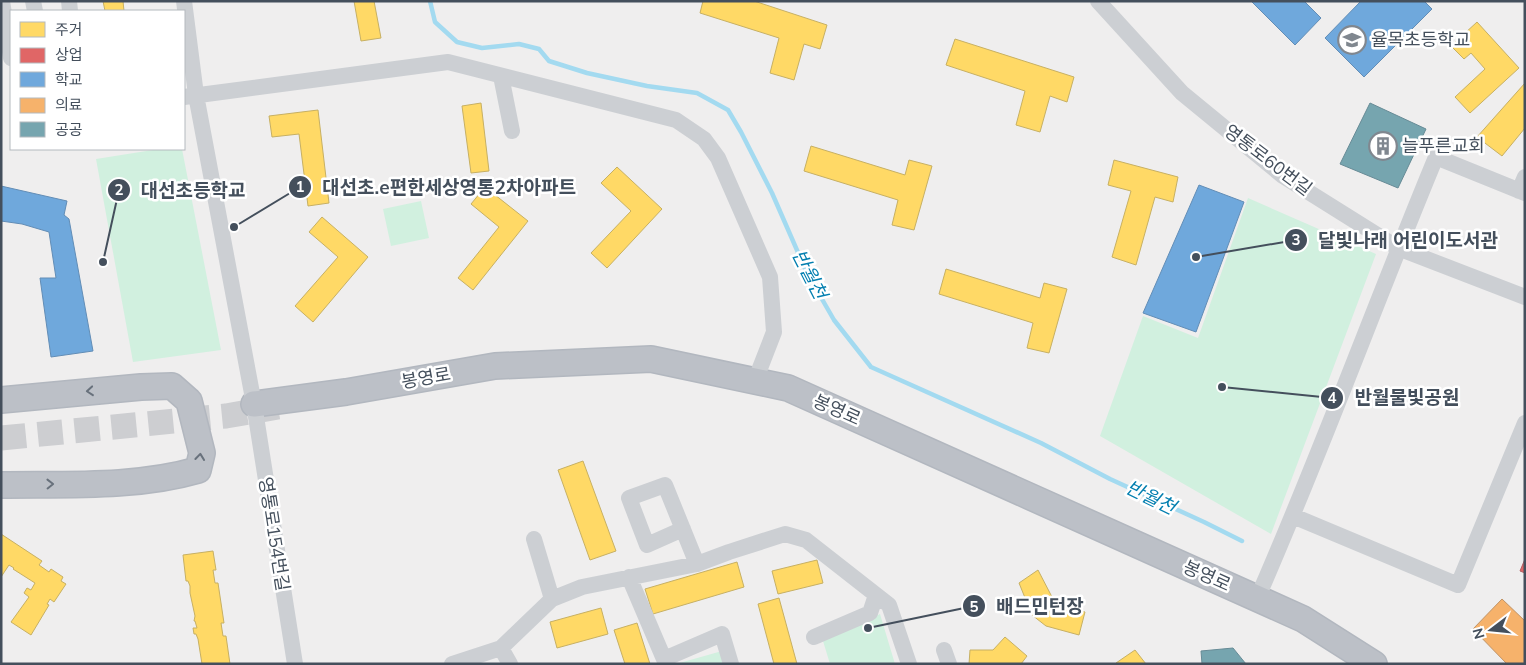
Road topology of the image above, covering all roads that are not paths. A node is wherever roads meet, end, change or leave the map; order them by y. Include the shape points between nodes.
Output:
1 (2, 1) edge
2 (1098, 1) edge
3 (185, 17) edge
4 (10, 52) edge
5 (501, 76) junction
6 (190, 96) edge
7 (512, 131) dead end
8 (1523, 187) edge
9 (1398, 248) junction
10 (1525, 297) edge
11 (756, 381) junction
12 (1, 400) edge
13 (254, 404) junction
14 (1525, 423) edge
15 (1, 485) edge
16 (1293, 516) junction
17 (683, 529) dead end
18 (534, 539) dead end
19 (697, 564) junction
20 (629, 577) junction
21 (876, 595) junction
22 (1257, 598) junction
23 (552, 599) junction
24 (814, 637) dead end
25 (501, 648) junction
26 (295, 664) edge
27 (452, 664) edge
28 (510, 664) edge
29 (731, 664) edge
30 (909, 664) edge
31 (1374, 664) edge

1 - 4 street
2 - 9 street, 영통로60번길 via 1182,93 1283,176
3 - 6 street, 영통로154번길
5 - 6 street via 448,62
5 - 7 street
5 - 11 street via 676,120 704,139 718,158 770,277 774,332
6 - 13 street, 영통로154번길
8 - 9 street via 1436,157
9 - 10 street, 영통로60번길
9 - 16 street
11 - 13 highway, 봉영로 via 652,359 495,366
11 - 22 highway, 봉영로 via 788,388
15 -> 12 highway via 129,482 178,475 198,470 202,453 189,401 172,386
13 - 26 street, 영통로154번길
14 - 16 street via 1458,585
16 - 22 street
17 - 19 street
18 - 23 street
19 - 20 street
19 - 21 street via 785,534 806,540
20 - 23 street via 582,587
20 - 29 street via 664,659 722,634
21 - 24 street via 870,613
21 - 30 street via 889,605
22 - 31 highway, 봉영로 via 1303,619
23 - 25 street
25 - 27 street
25 - 28 street

